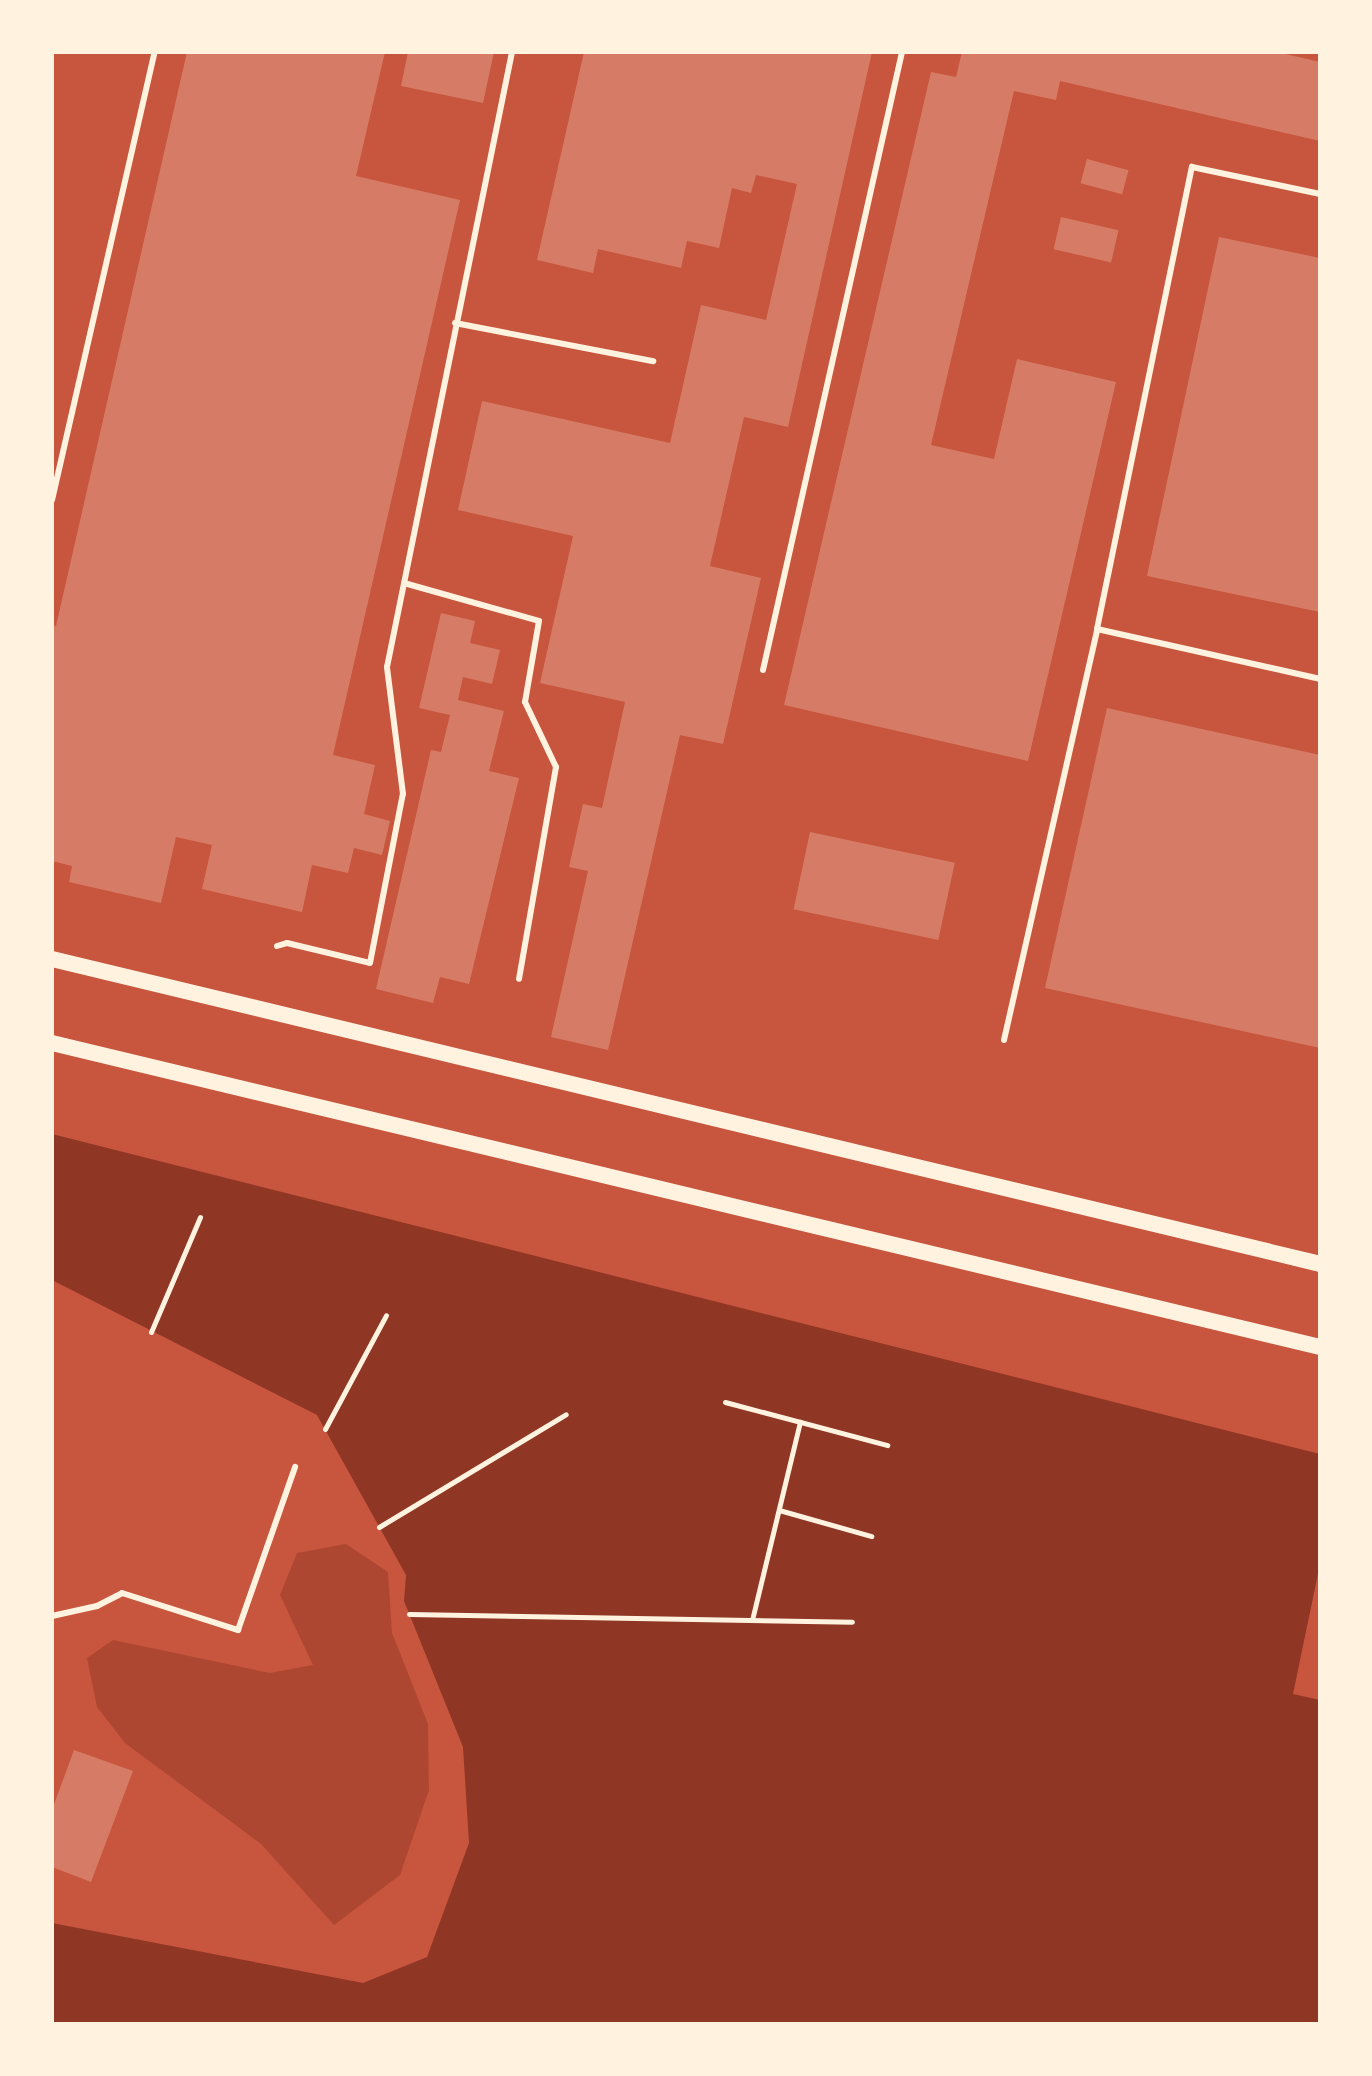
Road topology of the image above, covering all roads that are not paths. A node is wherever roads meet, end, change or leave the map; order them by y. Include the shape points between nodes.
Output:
1 (155, 52) edge
2 (512, 52) edge
3 (902, 52) edge
4 (1320, 194) edge
5 (455, 323) junction
6 (653, 361) dead end
7 (52, 500) edge
8 (404, 583) junction
9 (1097, 629) junction
10 (763, 670) dead end
11 (1320, 679) edge
12 (277, 946) dead end
13 (52, 959) edge
14 (519, 979) dead end
15 (1004, 1040) dead end
16 (52, 1043) edge
17 (1320, 1264) edge
18 (1320, 1347) edge
19 (295, 1467) dead end
20 (52, 1616) edge

1 - 7 lane
2 - 5 lane
3 - 10 lane
4 - 9 lane via 1192,167
5 - 6 lane
5 - 8 lane
8 - 12 lane via 387,667 403,794 370,963 287,943
8 - 14 lane via 539,621 525,702 556,767
9 - 11 lane
9 - 15 lane
13 - 17 main road
16 - 18 main road
19 - 20 lane via 238,1630 122,1593 97,1606

